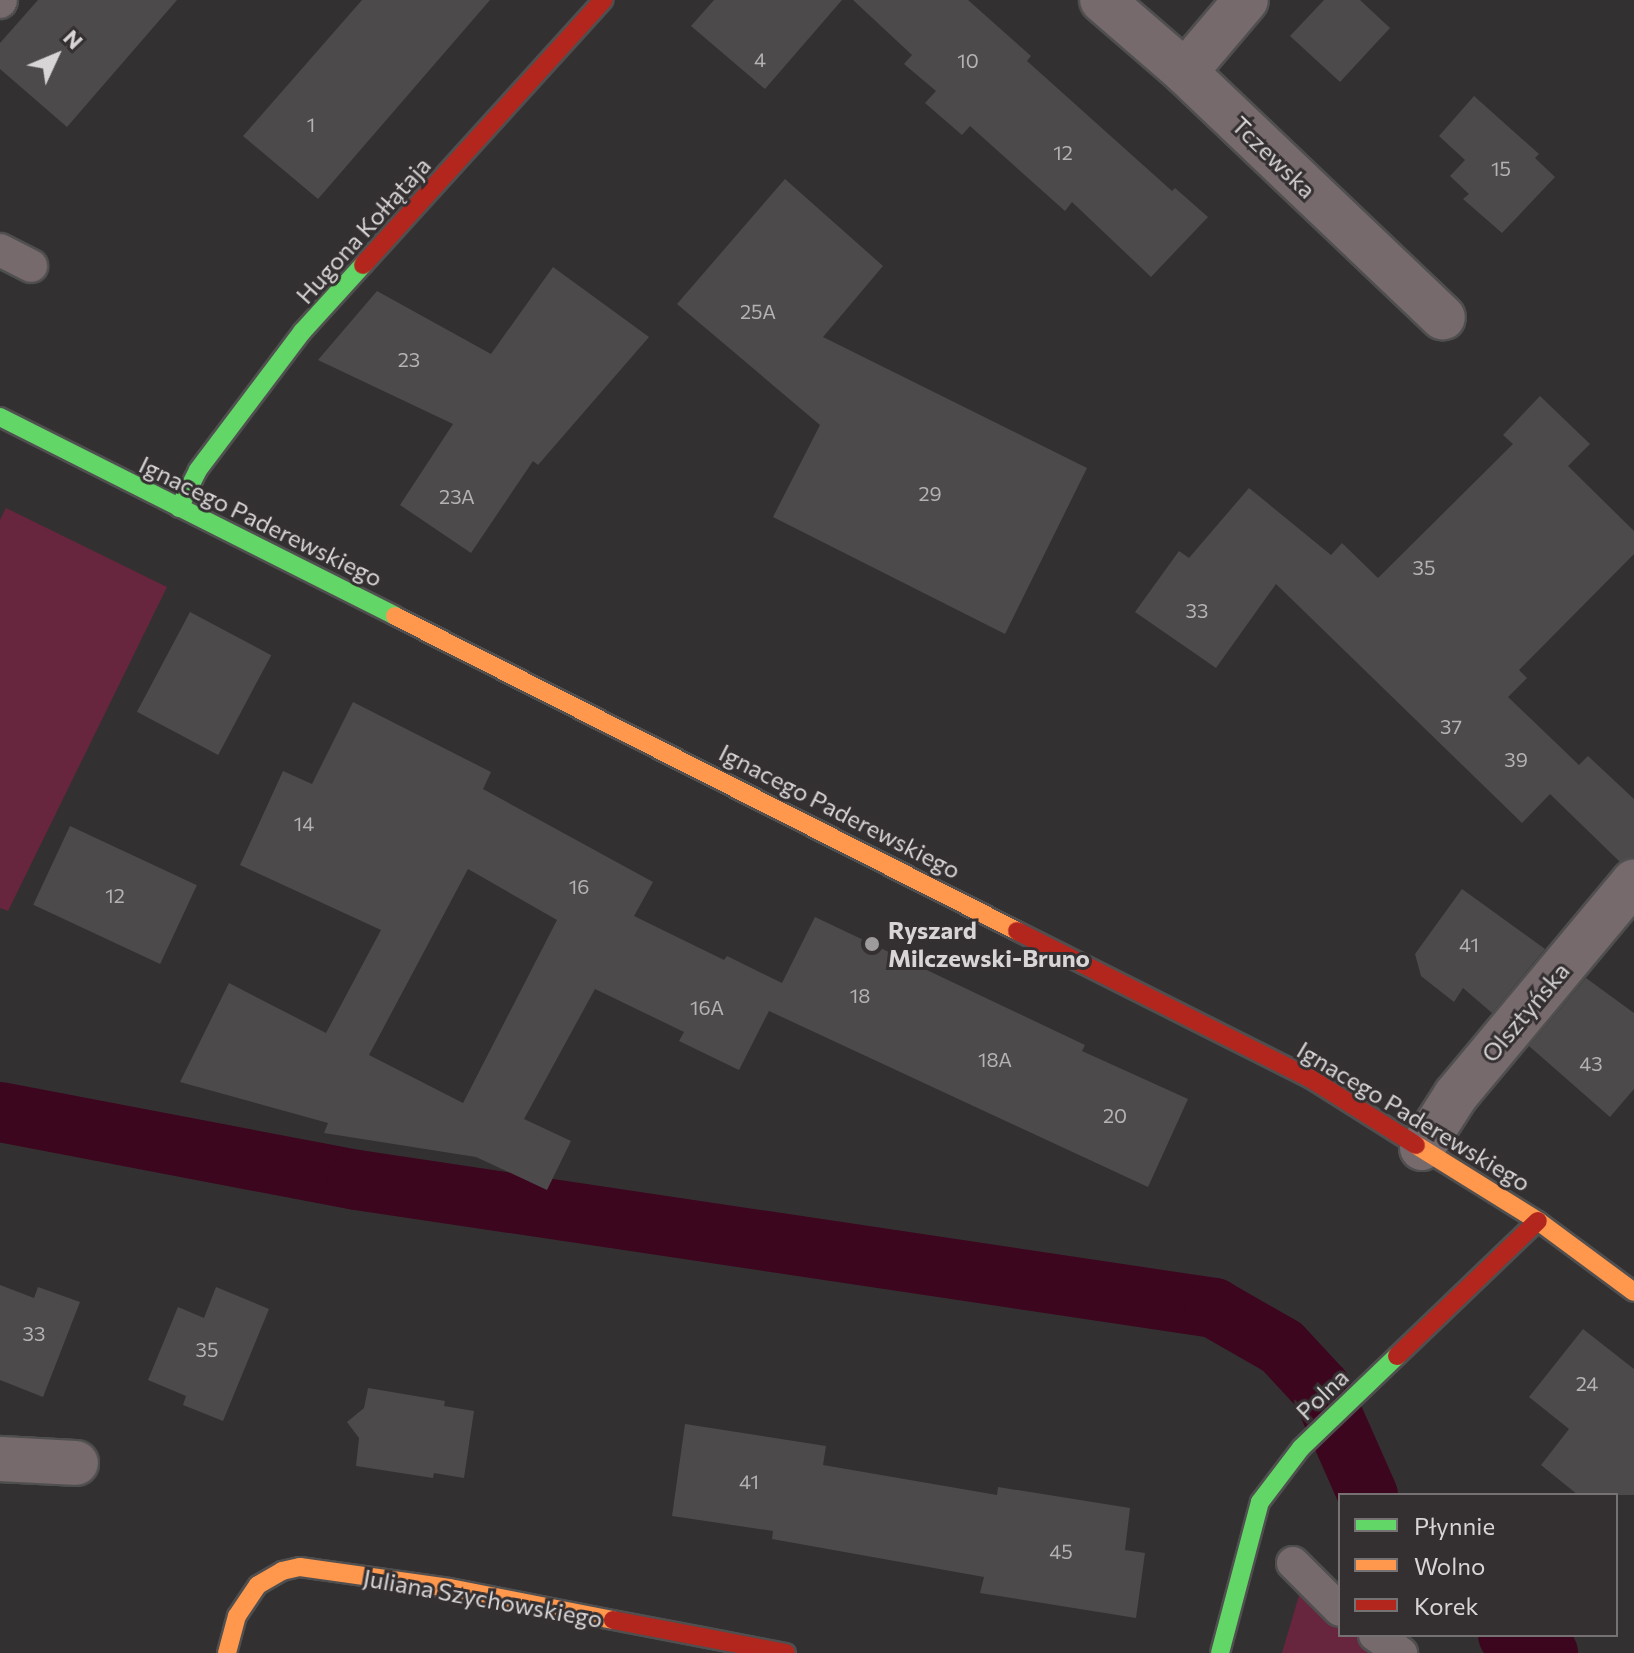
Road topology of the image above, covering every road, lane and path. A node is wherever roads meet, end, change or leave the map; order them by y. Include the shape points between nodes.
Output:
1 (603, 0) edge
2 (1102, 0) edge
3 (1246, 0) edge
4 (1185, 72) junction
5 (0, 250) edge
6 (31, 266) dead end
7 (1443, 318) dead end
8 (0, 417) edge
9 (179, 508) junction
10 (1634, 881) edge
11 (1422, 1148) junction
12 (1538, 1221) junction
13 (1634, 1292) edge
14 (0, 1459) edge
15 (76, 1463) dead end
16 (1293, 1563) dead end
17 (1338, 1608) edge
18 (1378, 1637) edge
19 (227, 1653) edge
20 (786, 1653) edge
21 (1220, 1653) edge
22 (1401, 1653) edge

1 - 9 main road, Hugona Kołłątaja via 302,332 198,470
2 - 4 street, Tczewska
3 - 4 street
4 - 7 street, Tczewska
5 - 6 lane
8 - 9 main road, Ignacego Paderewskiego
9 - 11 main road, Ignacego Paderewskiego via 1082,960 1311,1079
10 - 11 street, Olsztyńska via 1456,1095
11 - 12 main road, Ignacego Paderewskiego
12 - 13 main road, Ignacego Paderewskiego
12 - 21 main road, Polna via 1301,1448 1260,1502
14 - 15 street
16 - 17 lane
18 - 22 lane
19 - 20 main road, Juliana Szychowskiego via 237,1616 258,1585 300,1567 450,1588

